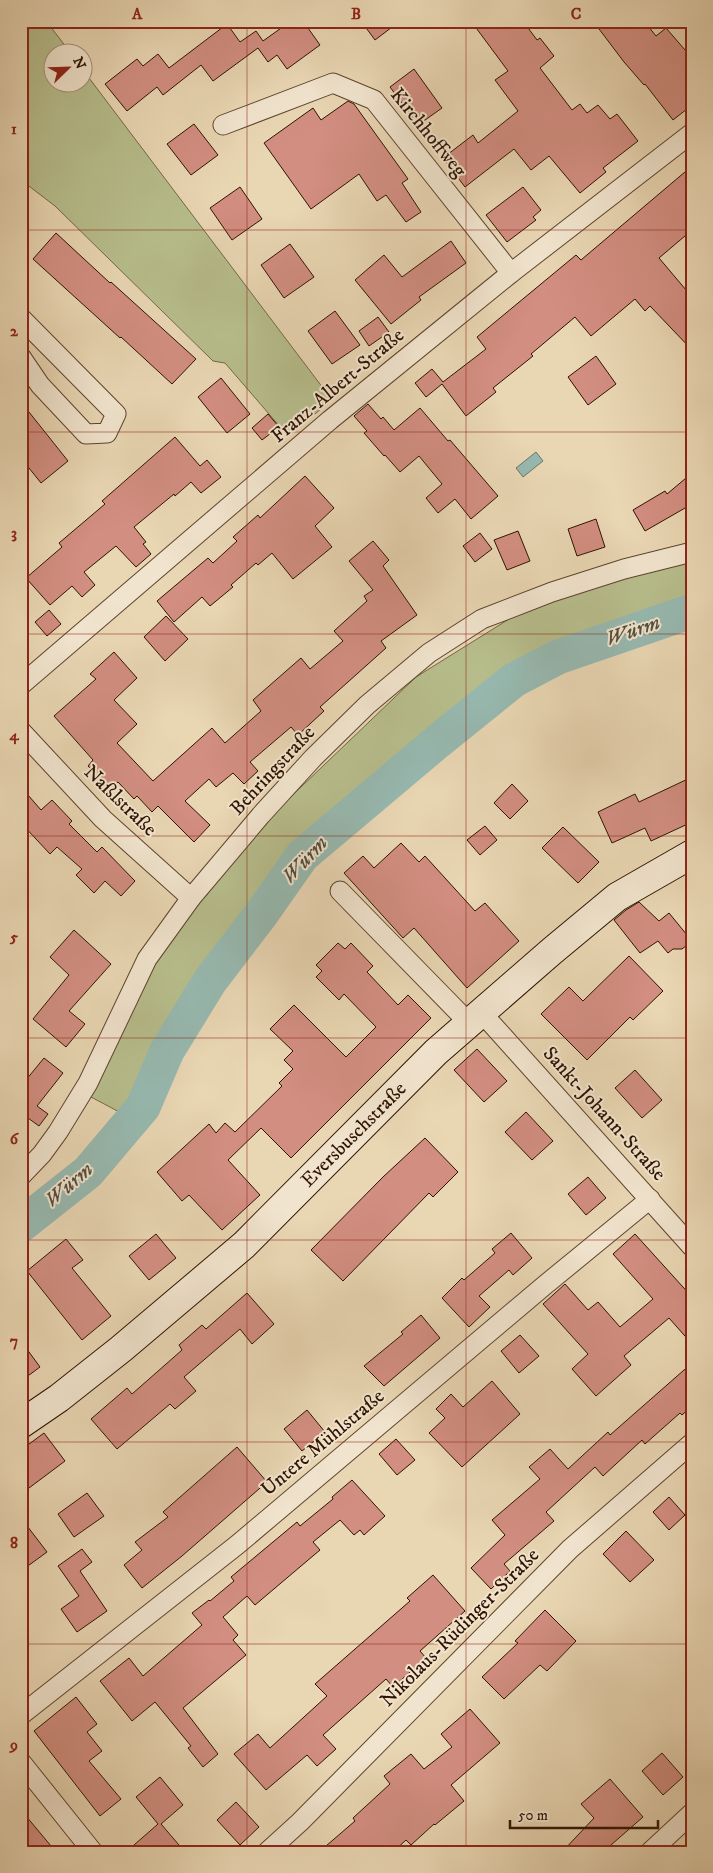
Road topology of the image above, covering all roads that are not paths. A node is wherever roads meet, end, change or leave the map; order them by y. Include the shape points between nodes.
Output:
1 (223, 125) dead end
2 (692, 133) edge
3 (511, 273) junction
4 (21, 318) edge
5 (21, 357) edge
6 (692, 552) edge
7 (21, 685) edge
8 (21, 731) edge
9 (692, 854) edge
10 (340, 891) dead end
11 (191, 898) junction
12 (475, 1018) junction
13 (21, 1176) edge
14 (650, 1199) junction
15 (692, 1247) edge
16 (21, 1424) edge
17 (692, 1443) edge
18 (21, 1715) edge
19 (21, 1762) edge
20 (692, 1813) edge
21 (93, 1852) edge
22 (267, 1852) edge
23 (650, 1852) edge

1 - 3 street, Kirchhoffweg via 333,84 374,100
2 - 3 street, Franz-Albert-Straße
3 - 7 street, Franz-Albert-Straße via 330,420
4 - 5 street via 116,414 107,433 86,434 40,385
6 - 11 street, Behringstraße via 552,592 482,619 430,653 368,704 314,758
8 - 11 street, Naßlstraße via 103,819
9 - 12 main road, Eversbuschstraße via 617,897
10 - 12 street, Sankt-Johann-Straße
11 - 13 street, Behringstraße via 147,959 88,1083 58,1132
12 - 14 street, Sankt-Johann-Straße
12 - 16 main road, Eversbuschstraße via 436,1052 244,1245 121,1349
14 - 15 street, Sankt-Johann-Straße
14 - 18 street, Untere Mühlstraße via 237,1545
17 - 22 street, Nikolaus-Rüdinger-Straße via 570,1549
19 - 21 street
20 - 23 street

